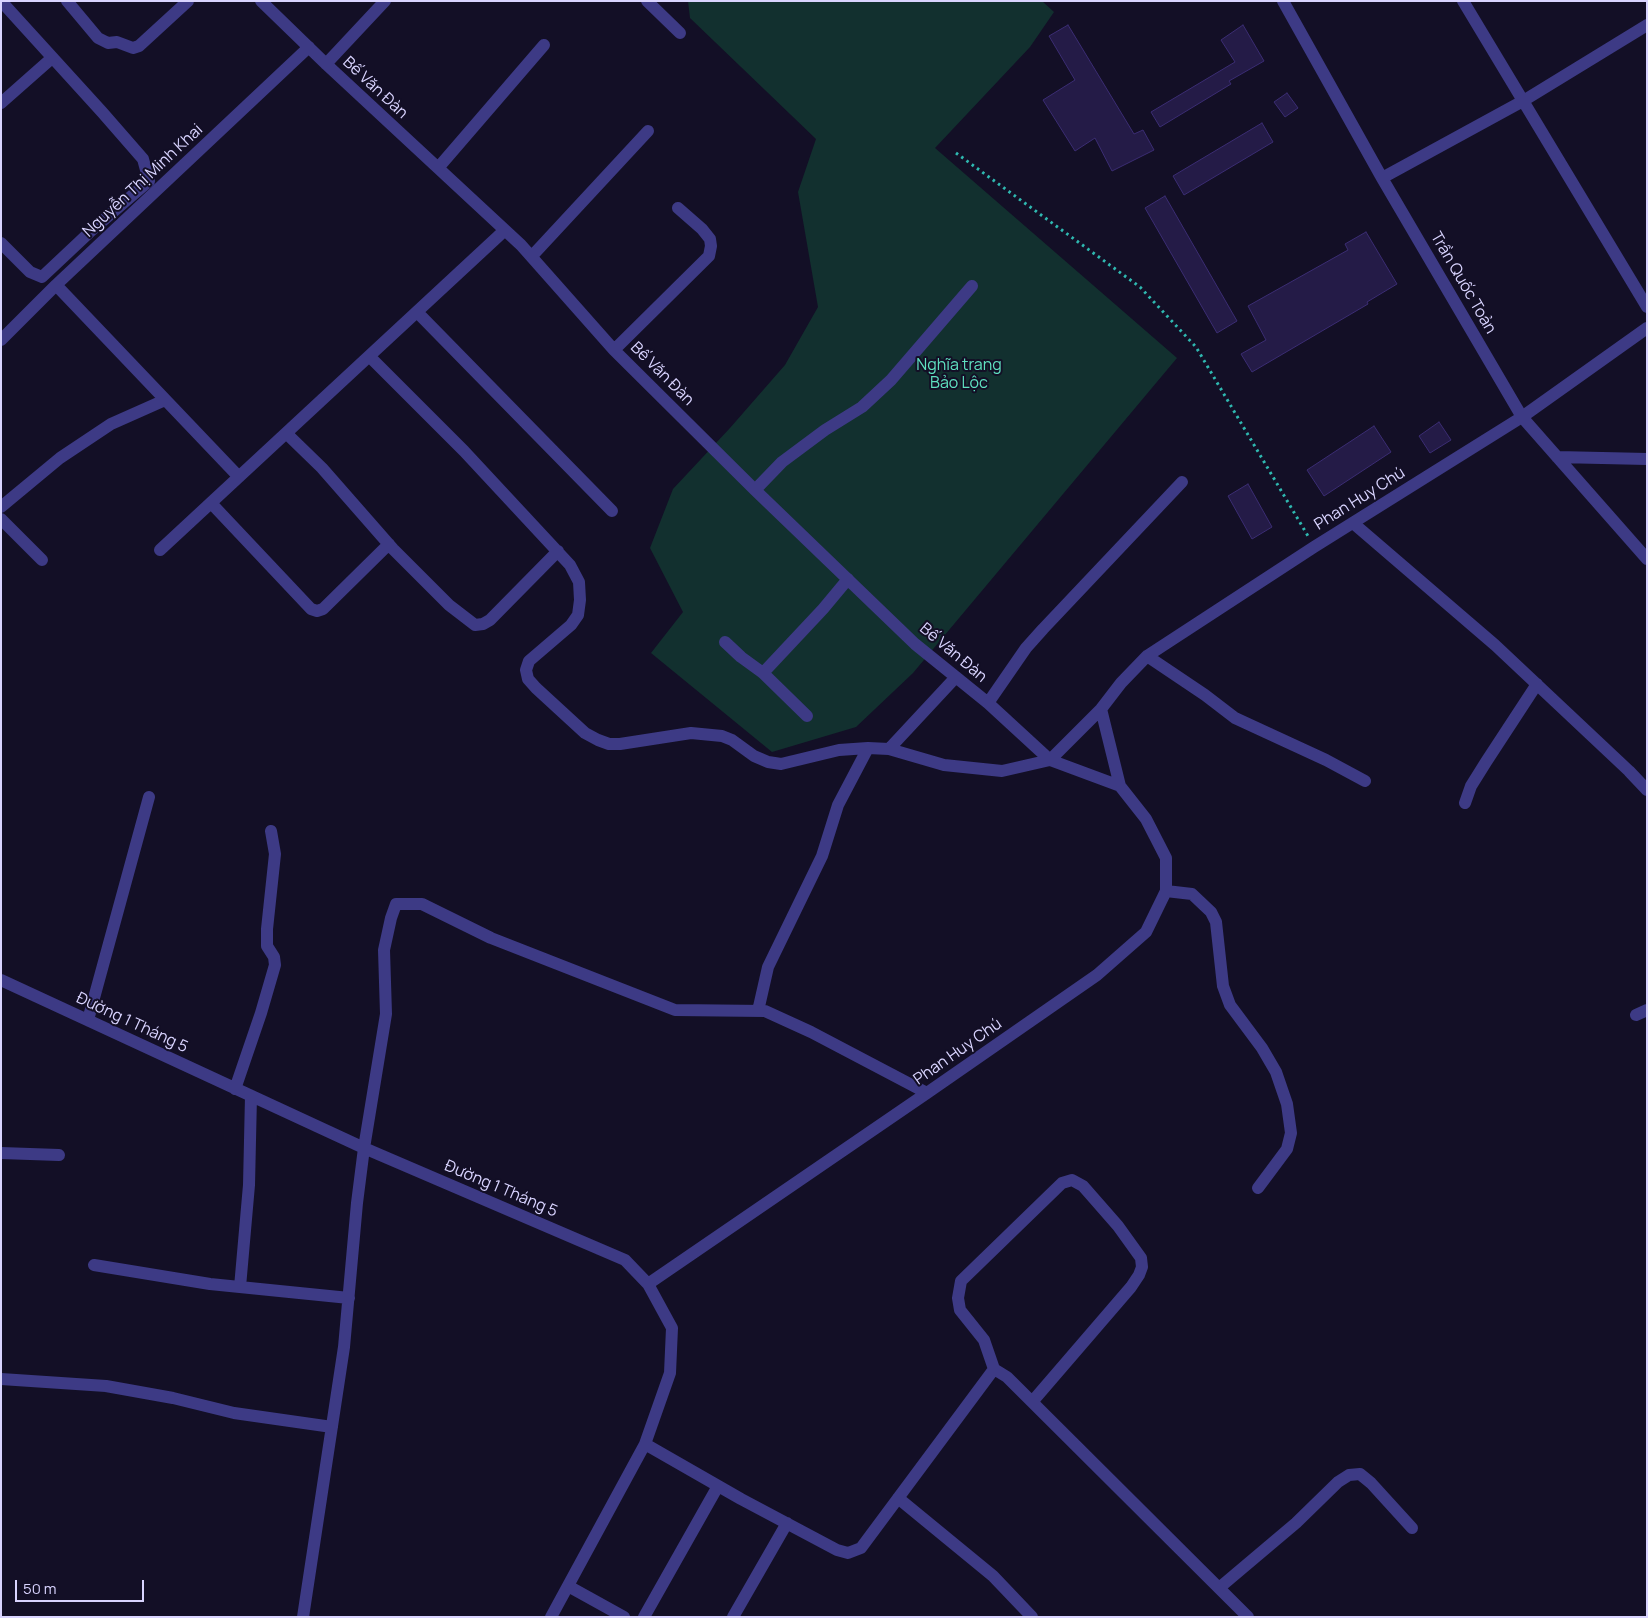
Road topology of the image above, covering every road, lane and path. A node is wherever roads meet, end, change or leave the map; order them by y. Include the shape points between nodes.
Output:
1 (2, 1) edge
2 (67, 1) edge
3 (188, 1) edge
4 (261, 1) edge
5 (385, 1) edge
6 (647, 1) edge
7 (1283, 1) edge
8 (1463, 1) edge
9 (1647, 25) edge
10 (680, 33) dead end
11 (544, 44) dead end
12 (309, 47) junction
13 (52, 58) junction
14 (326, 64) junction
15 (1523, 101) junction
16 (2, 103) edge
17 (648, 132) dead end
18 (956, 153) dead end
19 (438, 168) junction
20 (1382, 178) junction
21 (678, 208) dead end
22 (505, 230) junction
23 (1, 243) edge
24 (532, 256) junction
25 (56, 284) junction
26 (972, 286) dead end
27 (1647, 307) edge
28 (417, 312) junction
29 (1647, 328) edge
30 (1, 340) edge
31 (614, 350) junction
32 (369, 356) junction
33 (165, 400) junction
34 (1522, 417) junction
35 (286, 433) junction
36 (1557, 458) junction
37 (1647, 459) edge
38 (239, 477) junction
39 (1182, 482) dead end
40 (755, 490) junction
41 (211, 502) junction
42 (1, 507) edge
43 (612, 511) dead end
44 (1, 519) edge
45 (1353, 523) junction
46 (389, 544) junction
47 (1314, 547) junction
48 (160, 550) dead end
49 (558, 552) junction
50 (1647, 559) edge
51 (42, 560) dead end
52 (848, 579) junction
53 (725, 642) dead end
54 (1148, 656) junction
55 (763, 673) junction
56 (956, 677) junction
57 (1537, 684) junction
58 (988, 703) junction
59 (1101, 709) junction
60 (807, 716) dead end
61 (868, 748) junction
62 (889, 749) junction
63 (1050, 760) junction
64 (1365, 781) dead end
65 (1120, 786) junction
66 (1647, 790) edge
67 (149, 797) dead end
68 (1464, 803) dead end
69 (271, 831) dead end
70 (1166, 891) junction
71 (1, 980) edge
72 (758, 1012) junction
73 (88, 1020) junction
74 (235, 1089) junction
75 (927, 1093) junction
76 (251, 1096) junction
77 (364, 1148) junction
78 (1, 1153) edge
79 (59, 1155) dead end
80 (1258, 1188) dead end
81 (94, 1265) dead end
82 (648, 1284) junction
83 (240, 1287) junction
84 (349, 1298) junction
85 (994, 1369) junction
86 (1, 1379) edge
87 (1032, 1402) junction
88 (332, 1427) junction
89 (645, 1444) junction
90 (718, 1486) junction
91 (898, 1498) junction
92 (787, 1523) junction
93 (1412, 1528) dead end
94 (568, 1586) junction
95 (1219, 1588) junction
96 (303, 1617) edge
97 (552, 1617) edge
98 (624, 1617) edge
99 (644, 1617) edge
100 (733, 1617) edge
101 (1032, 1617) edge
102 (1248, 1617) edge

1 - 13 street
2 - 3 street via 98,38 133,48
4 - 12 street, Bế Văn Đàn
5 - 14 street
6 - 10 street
7 - 20 street, Trần Quốc Toản
8 - 15 street
9 - 15 street
11 - 19 street
12 - 14 street, Bế Văn Đàn
12 - 25 street, Nguyễn Thị Minh Khai
13 - 16 street
13 - 23 street via 143,160 149,181 42,277 30,272
14 - 19 street, Bế Văn Đàn
15 - 20 street
15 - 27 street
17 - 24 street
18 - 47 path via 1140,287 1196,347
19 - 22 street, Bế Văn Đàn
20 - 34 street, Trần Quốc Toản
21 - 31 street via 710,239 709,256
22 - 24 street, Bế Văn Đàn
22 - 28 street
24 - 31 street, Bế Văn Đàn
25 - 30 street, Nguyễn Thị Minh Khai
25 - 33 street
26 - 40 street via 891,380 862,407 782,462
28 - 32 street
28 - 43 street
29 - 34 street, Phan Huy Chú
31 - 40 street, Bế Văn Đàn
32 - 35 street
32 - 49 street
33 - 38 street
33 - 42 street via 111,424 60,458
34 - 36 street, Trần Quốc Toản
34 - 45 street, Phan Huy Chú
35 - 38 street
35 - 46 street via 322,468
36 - 37 street
36 - 50 street, Trần Quốc Toản
38 - 41 street
39 - 58 street via 1026,648
40 - 52 street, Bế Văn Đàn
41 - 46 street via 311,608 317,610 322,609
41 - 48 street
44 - 51 street
45 - 47 street, Phan Huy Chú
45 - 57 street
46 - 49 street via 449,606 474,625 490,620
47 - 54 street, Phan Huy Chú
49 - 61 street via 579,582 578,615 571,625 529,660 526,670 528,679 536,688 585,733 609,744 691,733 722,736 754,756 781,764 839,750
52 - 55 street
52 - 56 street, Bế Văn Đàn via 915,644
53 - 55 street
54 - 59 street, Phan Huy Chú
54 - 64 street via 1235,718
55 - 60 street
56 - 58 street, Bế Văn Đàn
56 - 62 street
57 - 66 street
57 - 68 street via 1471,786
58 - 63 street, Bế Văn Đàn
59 - 63 street, Phan Huy Chú
59 - 65 street
61 - 62 street
61 - 72 street via 838,805 822,856 768,967
62 - 63 street via 944,765 1002,771
63 - 65 street
65 - 70 street, Phan Huy Chú via 1146,818 1166,858
67 - 73 street
69 - 74 street via 276,854 267,946 275,965
70 - 75 street, Phan Huy Chú via 1146,932 1097,975
70 - 80 street via 1192,894 1211,912 1216,922 1223,986 1230,1005 1276,1072 1287,1104 1291,1133 1287,1149
71 - 73 street, Đường 1 Tháng 5
72 - 75 street via 811,1032
72 - 77 street via 675,1010 491,938 422,904 396,904 384,950 386,1014
73 - 74 street, Đường 1 Tháng 5
74 - 76 street, Đường 1 Tháng 5
75 - 82 street, Phan Huy Chú
76 - 77 street, Đường 1 Tháng 5
76 - 83 street
77 - 82 street, Đường 1 Tháng 5 via 625,1260
77 - 84 street
78 - 79 street
81 - 83 street
82 - 89 street, Đường 1 Tháng 5 via 672,1328 670,1373
83 - 84 street
84 - 88 street
85 - 87 street
85 - 87 street via 984,1340 960,1310 961,1281 1062,1183 1072,1180 1083,1186 1118,1226 1141,1258 1142,1267 1131,1287
85 - 91 street
86 - 88 street via 106,1386 234,1413
87 - 95 street
88 - 96 street
89 - 90 street
89 - 94 street, Đường 1 Tháng 5
90 - 92 street
90 - 99 street
91 - 92 street via 861,1548 848,1553
91 - 101 street via 993,1576
92 - 100 street
93 - 95 street via 1372,1483 1360,1474 1349,1475
94 - 97 street, Đường 1 Tháng 5
94 - 98 street
95 - 102 street

